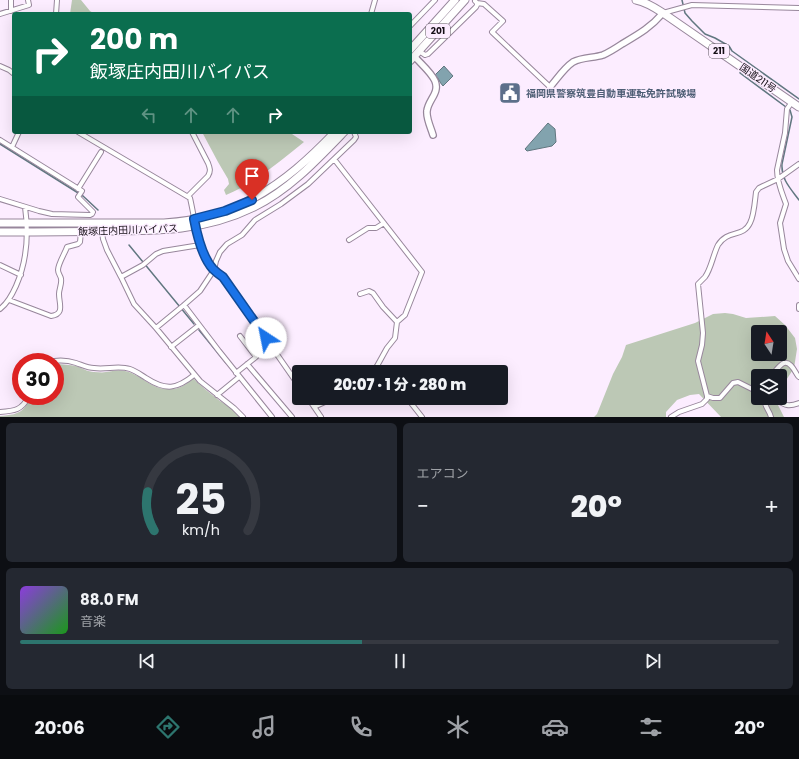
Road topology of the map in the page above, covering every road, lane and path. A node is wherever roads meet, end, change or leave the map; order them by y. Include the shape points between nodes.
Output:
1 (11, 0) edge
2 (28, 0) edge
3 (57, 0) edge
4 (375, 0) edge
5 (435, 0) edge
6 (456, 0) edge
7 (465, 0) edge
8 (636, 0) edge
9 (799, 8) edge
10 (11, 11) junction
11 (56, 12) edge
12 (372, 12) edge
13 (663, 12) junction
14 (0, 14) edge
15 (412, 24) edge
16 (414, 55) edge
17 (0, 66) edge
18 (12, 72) edge
19 (550, 86) joint
20 (789, 106) junction
21 (799, 107) edge
22 (18, 134) edge
23 (81, 134) edge
24 (193, 134) edge
25 (333, 134) edge
26 (342, 134) edge
27 (355, 134) edge
28 (433, 135) dead end
29 (0, 140) edge
30 (12, 147) junction
31 (101, 152) dead end
32 (334, 159) junction
33 (799, 164) edge
34 (781, 177) junction
35 (78, 189) junction
36 (188, 196) junction
37 (0, 199) edge
38 (25, 207) junction
39 (195, 222) junction
40 (0, 223) edge
41 (384, 223) junction
42 (27, 224) junction
43 (0, 232) edge
44 (27, 232) junction
45 (81, 232) junction
46 (102, 232) junction
47 (349, 240) dead end
48 (200, 245) junction
49 (0, 265) edge
50 (214, 270) junction
51 (21, 274) junction
52 (122, 277) junction
53 (799, 278) edge
54 (360, 294) dead end
55 (9, 300) junction
56 (799, 304) edge
57 (182, 307) junction
58 (0, 309) edge
59 (799, 309) edge
60 (397, 322) junction
61 (199, 325) junction
62 (156, 328) junction
63 (240, 336) dead end
64 (171, 347) junction
65 (64, 361) edge
66 (247, 364) junction
67 (378, 365) edge
68 (777, 369) edge
69 (236, 373) junction
70 (194, 375) junction
71 (292, 376) edge
72 (799, 377) edge
73 (238, 378) junction
74 (751, 388) edge
75 (218, 395) junction
76 (707, 396) junction
77 (799, 403) edge
78 (24, 405) edge
79 (318, 405) edge
80 (413, 405) edge
81 (764, 405) edge
82 (786, 405) edge
83 (314, 407) joint
84 (0, 412) edge
85 (243, 417) edge
86 (272, 417) edge
87 (292, 417) edge
88 (321, 417) edge
89 (422, 417) edge
90 (671, 417) edge
91 (771, 417) edge

1 - 10 street
2 - 10 street via 29,5
3 - 11 street
4 - 12 street
5 - 15 street
6 - 16 highway, 201
7 - 16 highway, 201
8 - 13 highway, 国道211号 / 211
9 - 13 street via 692,5
10 - 14 street
13 - 19 street via 647,29 603,55 574,62
13 - 20 highway, 国道211号 / 211
16 - 19 street via 428,54 476,7 476,2 484,4 503,21 492,32
16 - 28 street via 435,81 435,94 427,111
17 - 18 street
20 - 21 highway, 国道211号 / 211
20 - 34 street via 777,170
22 - 30 street
23 - 36 street
24 - 36 street via 210,172
25 - 39 highway, 飯塚庄内田川バイパス via 301,165 252,200
26 - 39 highway, 飯塚庄内田川バイパス via 296,179 254,207 212,223
27 - 32 street via 354,140
29 - 30 street
30 - 35 street
31 - 35 street
32 - 41 street
32 - 50 street via 308,184 255,220 242,235 227,244 220,252
33 - 34 street
34 - 53 street via 786,204 780,222 784,249
34 - 76 street via 758,188 751,222 746,229 729,235 718,245 706,276 698,284 703,333 698,361
35 - 38 street via 82,191 78,197 92,210 92,214 52,214
36 - 39 street
37 - 38 street
38 - 42 street
39 - 42 highway, 飯塚庄内田川バイパス
39 - 46 highway, 飯塚庄内田川バイパス via 179,229
39 - 48 street
40 - 42 highway, 飯塚庄内田川バイパス
41 - 47 street via 376,228 368,228
41 - 60 street via 422,272 405,316
42 - 44 street
43 - 44 highway, 飯塚庄内田川バイパス
44 - 45 highway, 飯塚庄内田川バイパス
44 - 51 street
45 - 46 highway, 飯塚庄内田川バイパス
45 - 55 street via 80,242 67,247 58,268 62,280 58,314 50,316
46 - 52 street via 105,245
48 - 50 street
48 - 52 street via 163,251
49 - 51 street
50 - 57 street via 200,291
50 - 71 street via 223,277
51 - 55 street
52 - 62 street via 134,304
54 - 60 street via 373,292
55 - 58 street
56 - 59 street
57 - 61 street
57 - 62 street
60 - 67 street via 395,338
61 - 64 street
61 - 69 street
62 - 64 street
63 - 66 street via 256,357
64 - 70 street
65 - 70 street via 92,368 122,367 133,370 160,386 174,387
66 - 69 street
66 - 87 street
68 - 72 street via 784,363 790,364
69 - 73 street
70 - 75 street
73 - 75 street
73 - 86 street
74 - 76 street via 738,382 733,383 720,398
75 - 85 street
76 - 90 street via 702,404
77 - 82 street
78 - 84 street via 9,412
79 - 83 street
80 - 89 street
81 - 91 street
83 - 88 street

